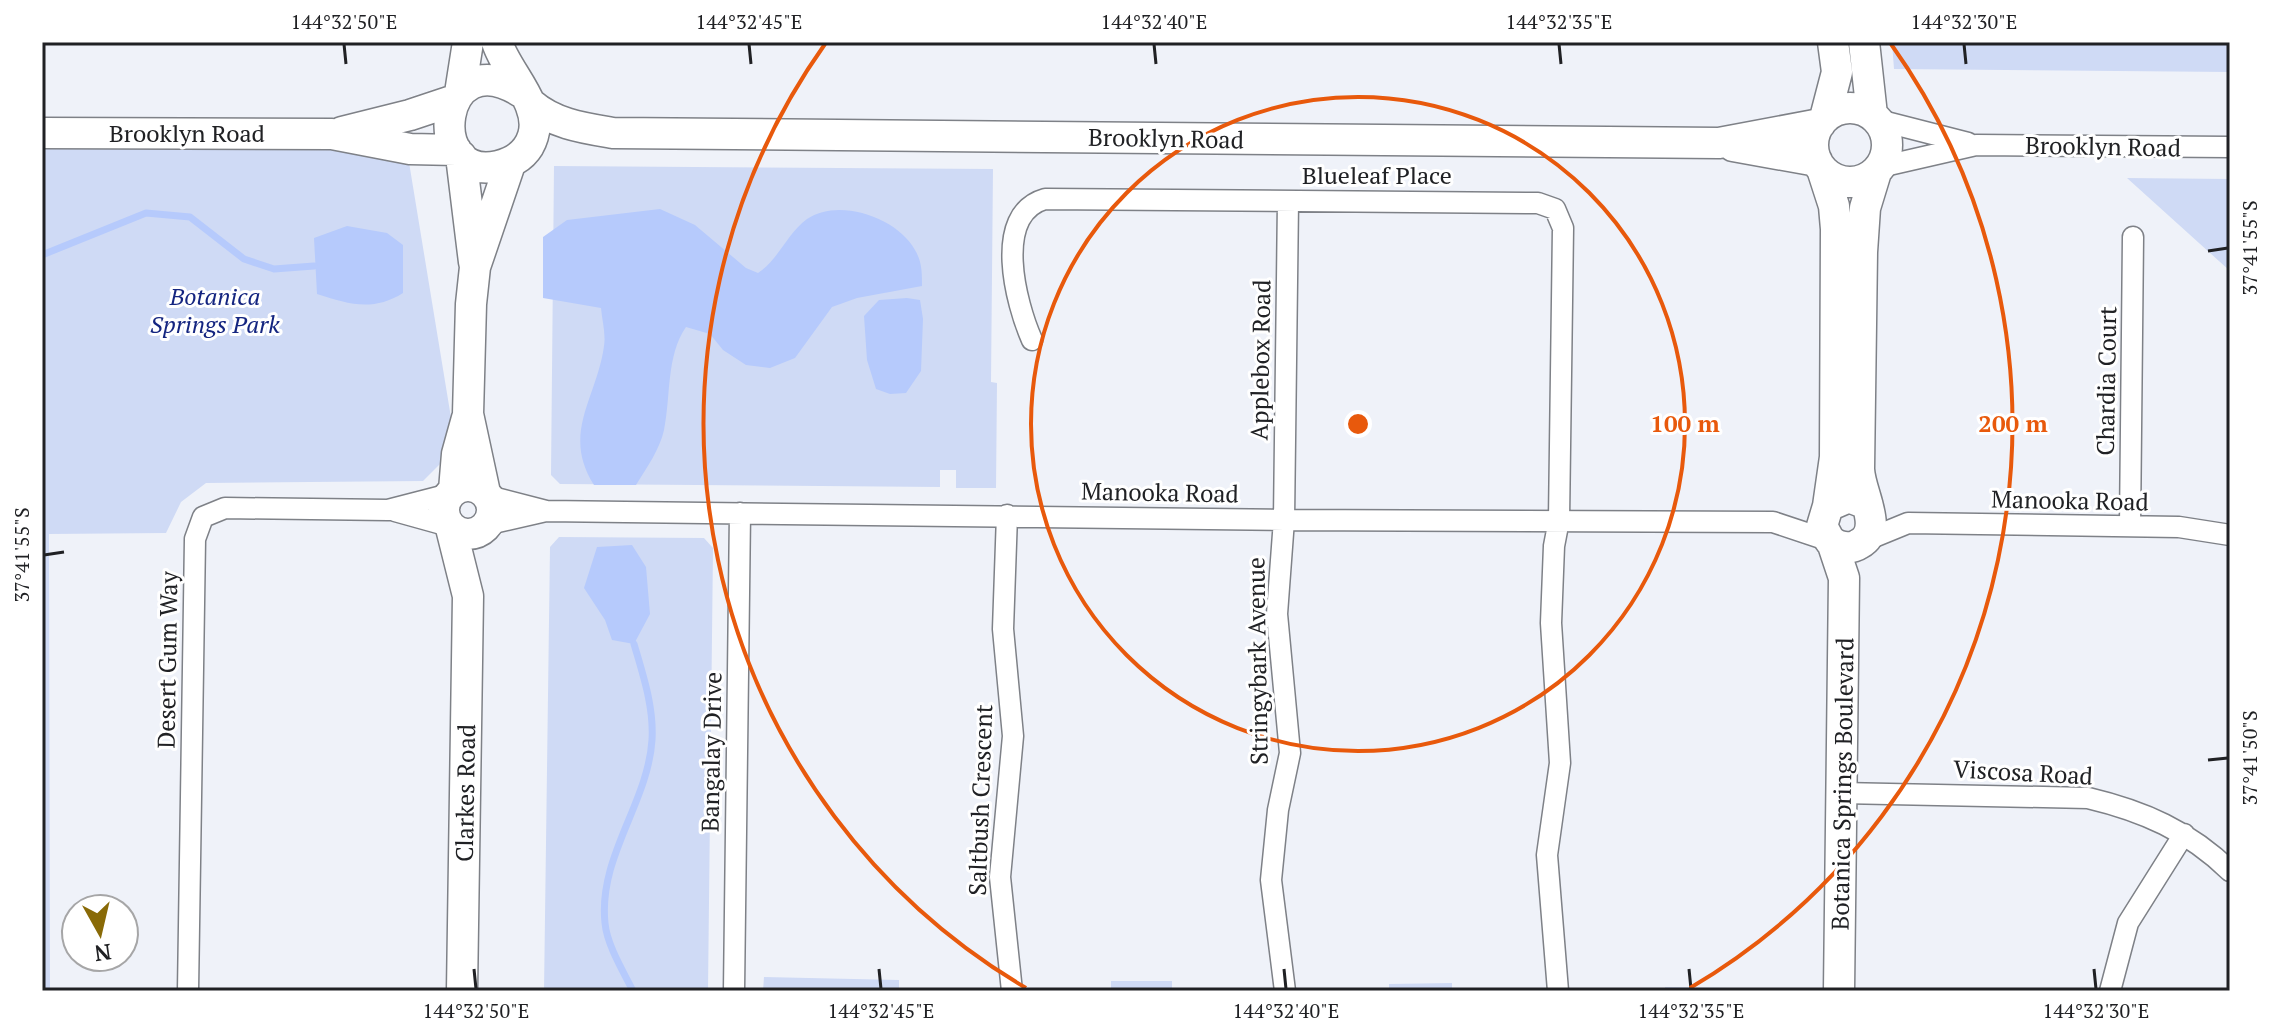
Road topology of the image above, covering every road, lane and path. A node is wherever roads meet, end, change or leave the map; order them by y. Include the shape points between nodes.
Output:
1 (468, 42) edge
2 (497, 42) edge
3 (1833, 42) edge
4 (1864, 42) edge
5 (457, 96) junction
6 (526, 98) junction
7 (1875, 118) junction
8 (1823, 121) junction
9 (42, 133) edge
10 (613, 133) junction
11 (332, 134) junction
12 (1719, 143) junction
13 (1976, 145) junction
14 (2230, 147) edge
15 (459, 153) junction
16 (514, 161) junction
17 (1819, 165) junction
18 (1878, 170) junction
19 (1288, 201) junction
20 (2133, 237) dead end
21 (475, 267) junction
22 (1032, 340) dead end
23 (468, 414) junction
24 (452, 492) junction
25 (1866, 505) junction
26 (1827, 507) junction
27 (388, 510) junction
28 (487, 510) junction
29 (740, 513) junction
30 (1007, 515) junction
31 (1284, 520) junction
32 (1559, 520) junction
33 (1773, 522) junction
34 (1908, 523) junction
35 (2130, 526) junction
36 (450, 527) junction
37 (2230, 535) edge
38 (1847, 542) junction
39 (468, 596) junction
40 (1841, 793) junction
41 (2184, 834) junction
42 (2230, 871) edge
43 (188, 991) edge
44 (462, 991) edge
45 (734, 991) edge
46 (1012, 991) edge
47 (1285, 991) edge
48 (1558, 991) edge
49 (1839, 991) edge
50 (2110, 991) edge

1 - 5 street
2 - 6 street
3 - 8 street via 1837,72
4 - 7 street
5 - 6 street via 490,80 507,83
5 - 11 street, Brooklyn Road via 410,115
5 - 15 street via 447,125
6 - 10 street, Brooklyn Road via 544,116
6 - 16 street via 534,134
7 - 8 street via 1848,108
7 - 13 street, Brooklyn Road
7 - 18 street via 1884,129 1888,149
8 - 12 street, Brooklyn Road
8 - 17 street via 1813,142
9 - 11 street, Brooklyn Road
10 - 12 street, Brooklyn Road
10 - 16 street, Brooklyn Road
11 - 15 street, Brooklyn Road
12 - 17 street, Brooklyn Road
13 - 14 street, Brooklyn Road
13 - 18 street, Brooklyn Road
15 - 16 street via 484,166
15 - 21 street, Clarkes Road
16 - 21 street, Clarkes Road
17 - 18 street via 1831,176 1854,182
17 - 26 street via 1836,229 1835,457
18 - 25 street via 1865,208 1862,252 1859,469
19 - 22 street, Blueleaf Place via 1035,202 1019,214 1015,227 1014,292
19 - 31 street, Applebox Road
19 - 32 street, Blueleaf Place via 1538,203 1555,209 1563,228
20 - 35 street, Chardia Court
21 - 23 street, Clarkes Road
23 - 24 street, Clarkes Road
23 - 28 street, Clarkes Road
24 - 27 street, Desert Gum Way
24 - 28 street via 470,486
24 - 36 street via 444,513
25 - 26 street via 1849,497
25 - 34 street, Manooka Road
25 - 38 street via 1872,528
26 - 33 street, Manooka Road
26 - 38 street via 1822,526
27 - 36 street, Desert Gum Way
27 - 43 street, Desert Gum Way via 225,508 203,517 195,539
28 - 29 street, Manooka Road
28 - 36 street via 465,535
28 - 39 street, Clarkes Road
29 - 30 street, Manooka Road
29 - 45 street, Bangalay Drive
30 - 31 street, Manooka Road
30 - 46 street, Saltbush Crescent via 1003,629 1013,736 1000,877
31 - 32 street, Manooka Road
31 - 47 street, Stringybark Avenue via 1277,614 1290,753 1271,880
32 - 33 street, Manooka Road
32 - 48 street via 1551,623 1560,763 1547,855
33 - 38 street, Manooka Road
34 - 35 street, Manooka Road
34 - 38 street, Manooka Road
35 - 37 street, Manooka Road
36 - 39 street, Clarkes Road
38 - 40 street, Botanica Springs Boulevard
39 - 44 street, Clarkes Road
40 - 41 street, Viscosa Road via 2088,798 2125,807
40 - 49 street, Botanica Springs Boulevard
41 - 42 street, Viscosa Road
41 - 50 street via 2128,923

